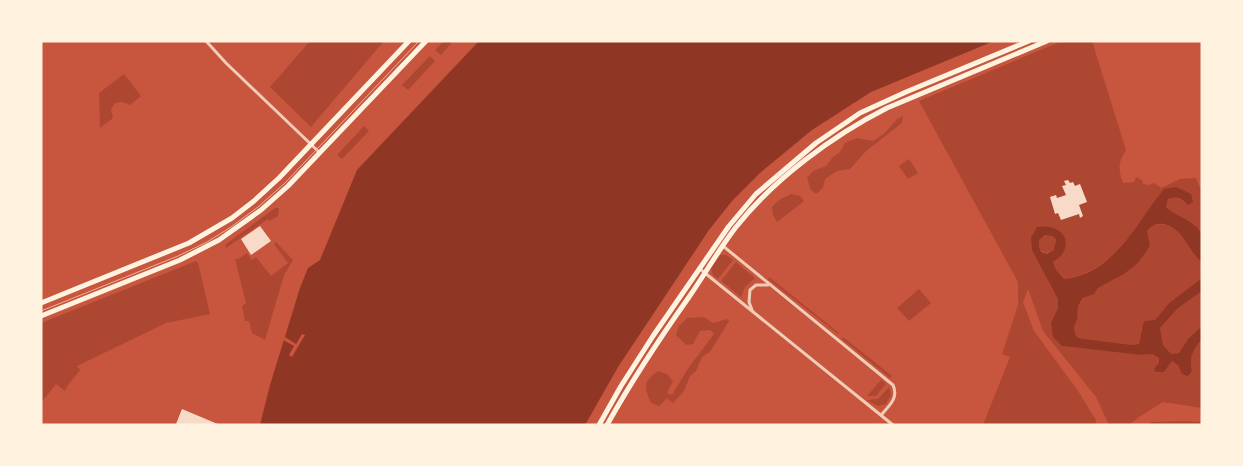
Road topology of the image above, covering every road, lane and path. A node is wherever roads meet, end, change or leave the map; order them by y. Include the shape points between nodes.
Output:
1 (206, 41) edge
2 (409, 41) edge
3 (426, 41) edge
4 (1029, 41) edge
5 (1047, 41) edge
6 (311, 144) junction
7 (320, 152) junction
8 (723, 246) junction
9 (700, 269) junction
10 (705, 273) junction
11 (769, 285) junction
12 (41, 303) edge
13 (752, 311) junction
14 (41, 316) edge
15 (881, 415) junction
16 (599, 425) edge
17 (608, 425) edge
18 (893, 425) edge

1 - 6 street
2 - 6 main road
3 - 7 main road
4 - 9 main road via 883,102 828,134 756,194
5 - 8 main road via 887,108 847,129 766,194
6 - 7 street
6 - 12 main road via 268,189 208,233
7 - 14 main road via 275,198 213,244
8 - 10 main road
8 - 11 street
9 - 10 street
9 - 16 main road via 637,361
10 - 13 street
10 - 17 main road via 638,372
11 - 13 street via 756,285 750,290
11 - 15 street via 893,385 893,400
13 - 15 street
15 - 18 street

